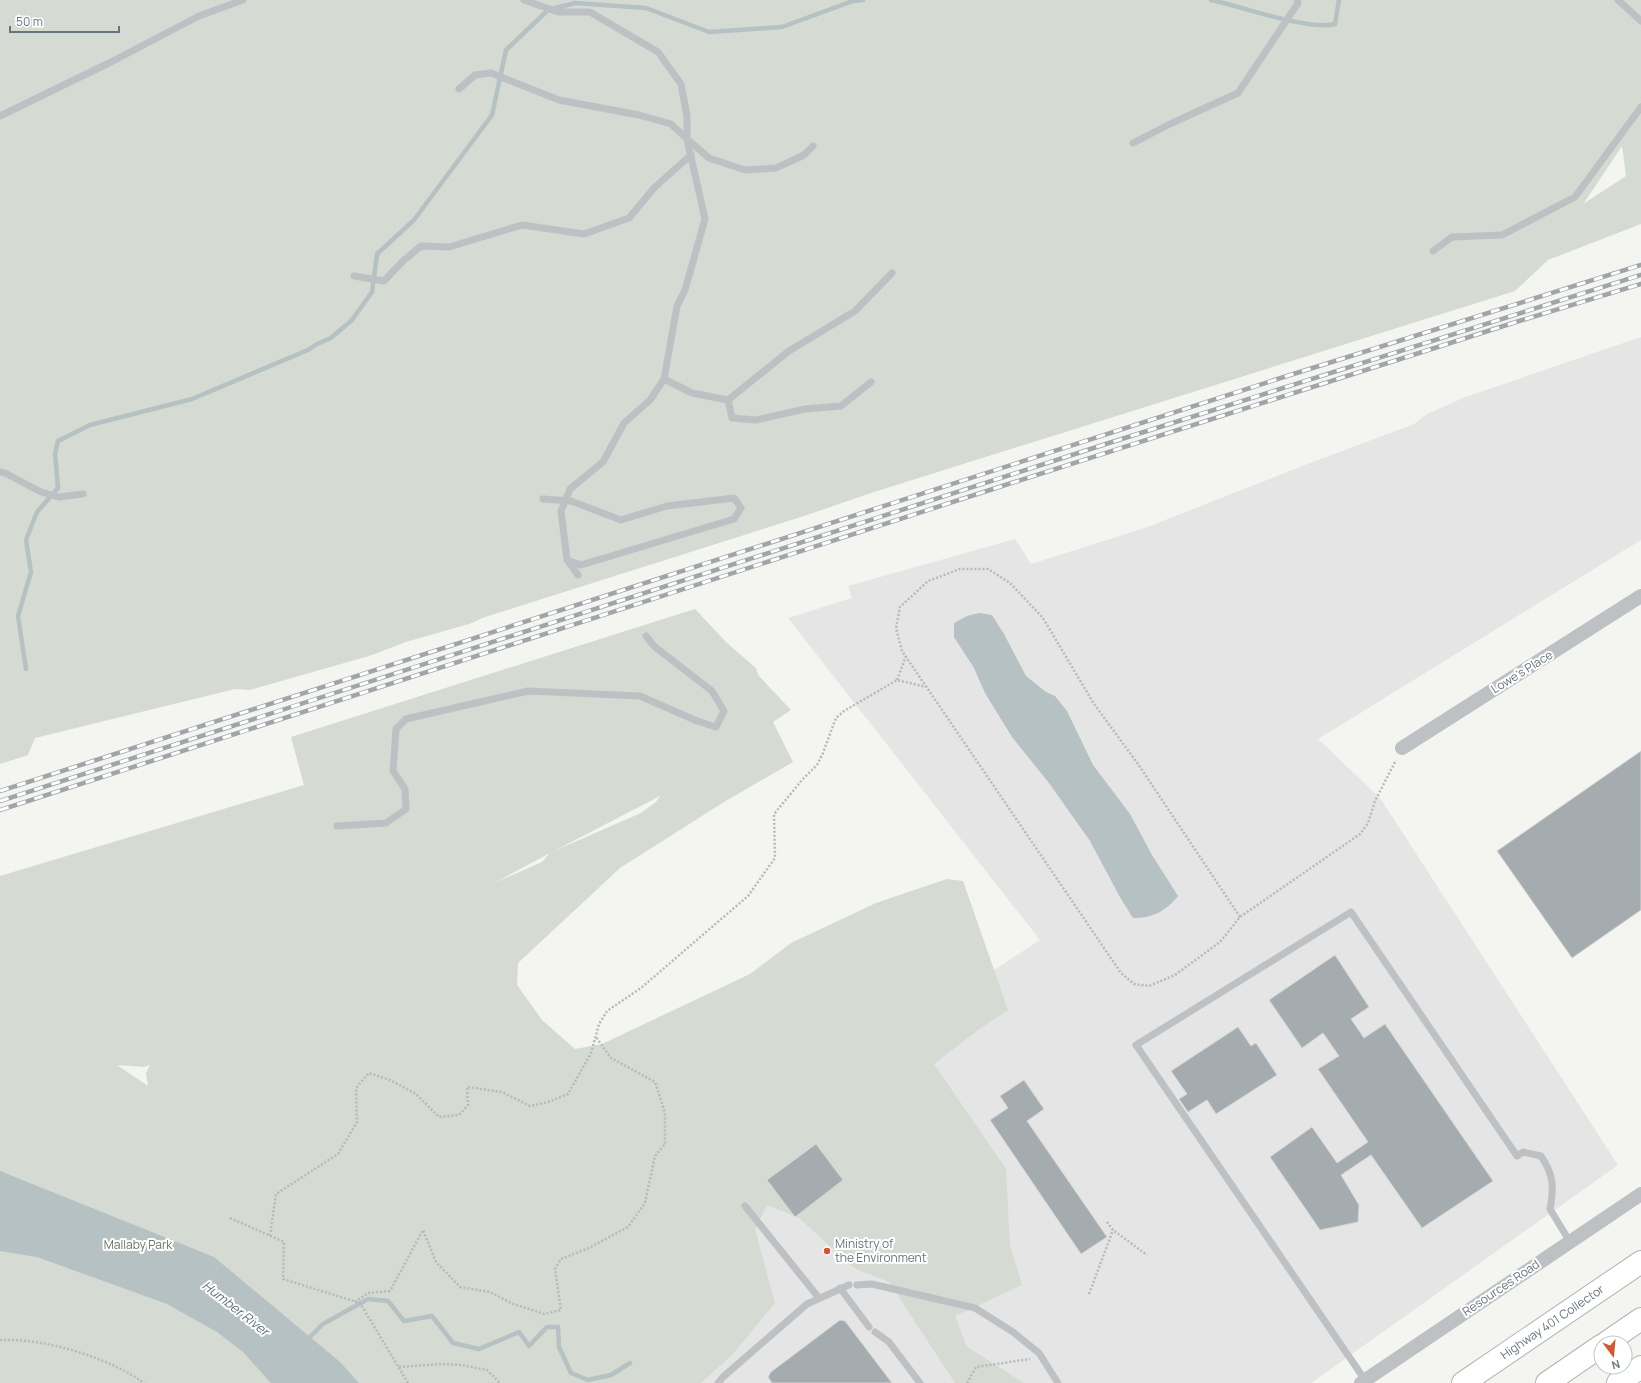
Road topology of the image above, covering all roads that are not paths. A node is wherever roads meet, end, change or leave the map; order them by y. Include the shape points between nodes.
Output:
1 (243, 0) edge
2 (1297, 0) edge
3 (1618, 0) edge
4 (526, 1) edge
5 (1641, 21) edge
6 (458, 89) dead end
7 (1641, 107) edge
8 (0, 116) edge
9 (687, 139) junction
10 (1133, 143) dead end
11 (813, 146) dead end
12 (691, 155) junction
13 (1433, 251) dead end
14 (892, 274) dead end
15 (354, 276) dead end
16 (664, 379) junction
17 (871, 382) dead end
18 (728, 400) junction
19 (0, 472) edge
20 (83, 494) dead end
21 (543, 499) dead end
22 (565, 500) junction
23 (567, 560) junction
24 (578, 575) dead end
25 (1641, 596) edge
26 (646, 636) dead end
27 (1402, 748) road end
28 (337, 826) dead end
29 (1641, 1194) edge
30 (745, 1206) dead end
31 (1570, 1242) junction
32 (1641, 1262) edge
33 (849, 1285) dead end
34 (857, 1285) dead end
35 (840, 1288) junction
36 (819, 1298) junction
37 (1641, 1319) edge
38 (869, 1327) dead end
39 (875, 1332) dead end
40 (1618, 1335) edge
41 (1593, 1351) edge
42 (1641, 1367) edge
43 (1363, 1382) edge
44 (718, 1383) edge
45 (920, 1383) edge
46 (1058, 1383) edge
47 (1463, 1383) edge
48 (1547, 1383) edge
49 (1618, 1383) edge

1 - 8 lane via 199,16
2 - 10 lane via 1298,3 1238,94 1172,122
3 - 5 lane
4 - 9 lane via 558,12 590,12 658,52 681,84 687,116
6 - 9 lane via 475,74 491,73 559,100 640,115 671,124
7 - 13 lane via 1575,197 1502,235 1452,237
9 - 11 lane via 709,158 745,170 776,168 804,154
9 - 12 lane
12 - 15 lane via 655,187 629,218 584,234 522,225 449,247 422,246 384,281
12 - 16 lane via 705,219 685,290 677,306
14 - 18 lane via 855,311 789,351
16 - 18 lane via 692,393
16 - 22 lane via 650,400 624,423 603,462 570,488
17 - 18 lane via 841,406 805,409 756,420 732,418
19 - 20 lane via 41,492 59,497
21 - 22 lane
22 - 23 lane via 560,511
22 - 23 lane via 621,520 667,506 734,498 741,508 734,519 698,531 580,565
23 - 24 lane
25 - 27 street, Lowe's Place
26 - 28 lane via 655,647 712,691 724,711 716,727 640,696 528,691 406,719 396,729 393,771 405,789 406,809 386,823
29 - 31 street, Resources Road
30 - 36 lane
31 - 43 street, Resources Road
31 - 43 lane via 1550,1209 1554,1192 1550,1168 1541,1156 1523,1152 1517,1156 1351,912 1136,1045
32 - 47 highway, Highway 401 Collector
33 - 35 lane
34 - 46 lane via 872,1284 975,1308 1013,1332 1038,1353
35 - 36 lane
35 - 38 lane
36 - 44 lane via 807,1304
37 - 40 highway
39 - 45 lane via 889,1342
41 - 48 highway
42 - 49 highway

